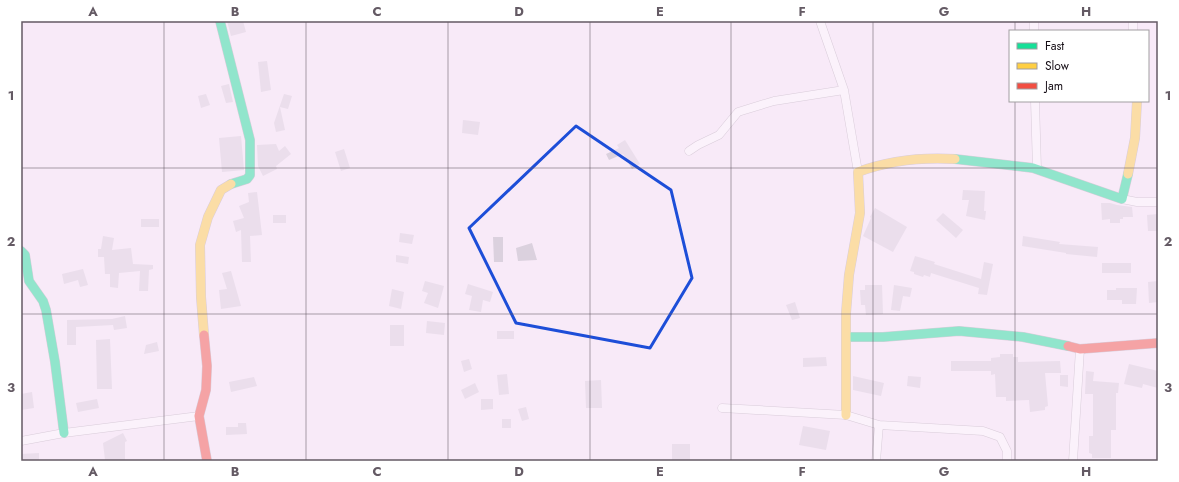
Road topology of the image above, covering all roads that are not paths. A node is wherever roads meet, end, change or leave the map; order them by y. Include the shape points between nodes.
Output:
1 (220, 21) edge
2 (820, 21) edge
3 (844, 90) junction
4 (1035, 102) edge
5 (1137, 102) edge
6 (689, 151) dead end
7 (1037, 169) junction
8 (858, 172) junction
9 (1122, 199) junction
10 (1158, 202) edge
11 (21, 251) edge
12 (847, 337) junction
13 (1158, 342) edge
14 (1080, 348) junction
15 (722, 408) dead end
16 (846, 414) junction
17 (199, 416) junction
18 (879, 425) junction
19 (64, 433) junction
20 (21, 441) edge
21 (206, 461) edge
22 (876, 461) edge
23 (1007, 461) edge
24 (1074, 461) edge

1 - 17 street via 250,140 251,168 247,179 221,190 208,217 200,245 201,297 207,366 206,390
2 - 3 street
3 - 6 street via 774,101 738,112 719,135
3 - 8 street
4 - 7 street
5 - 9 street via 1136,134
7 - 8 street via 948,159 920,159 873,165
7 - 9 street
8 - 12 street via 860,213 846,313
9 - 10 street
11 - 19 street via 25,255 29,281 46,310
12 - 14 street via 959,332 1023,338
12 - 16 street
13 - 14 street
14 - 24 street
15 - 16 street
16 - 18 street
17 - 19 street
17 - 21 street
18 - 22 street
18 - 23 street via 983,431 1000,436 1007,451
19 - 20 street

